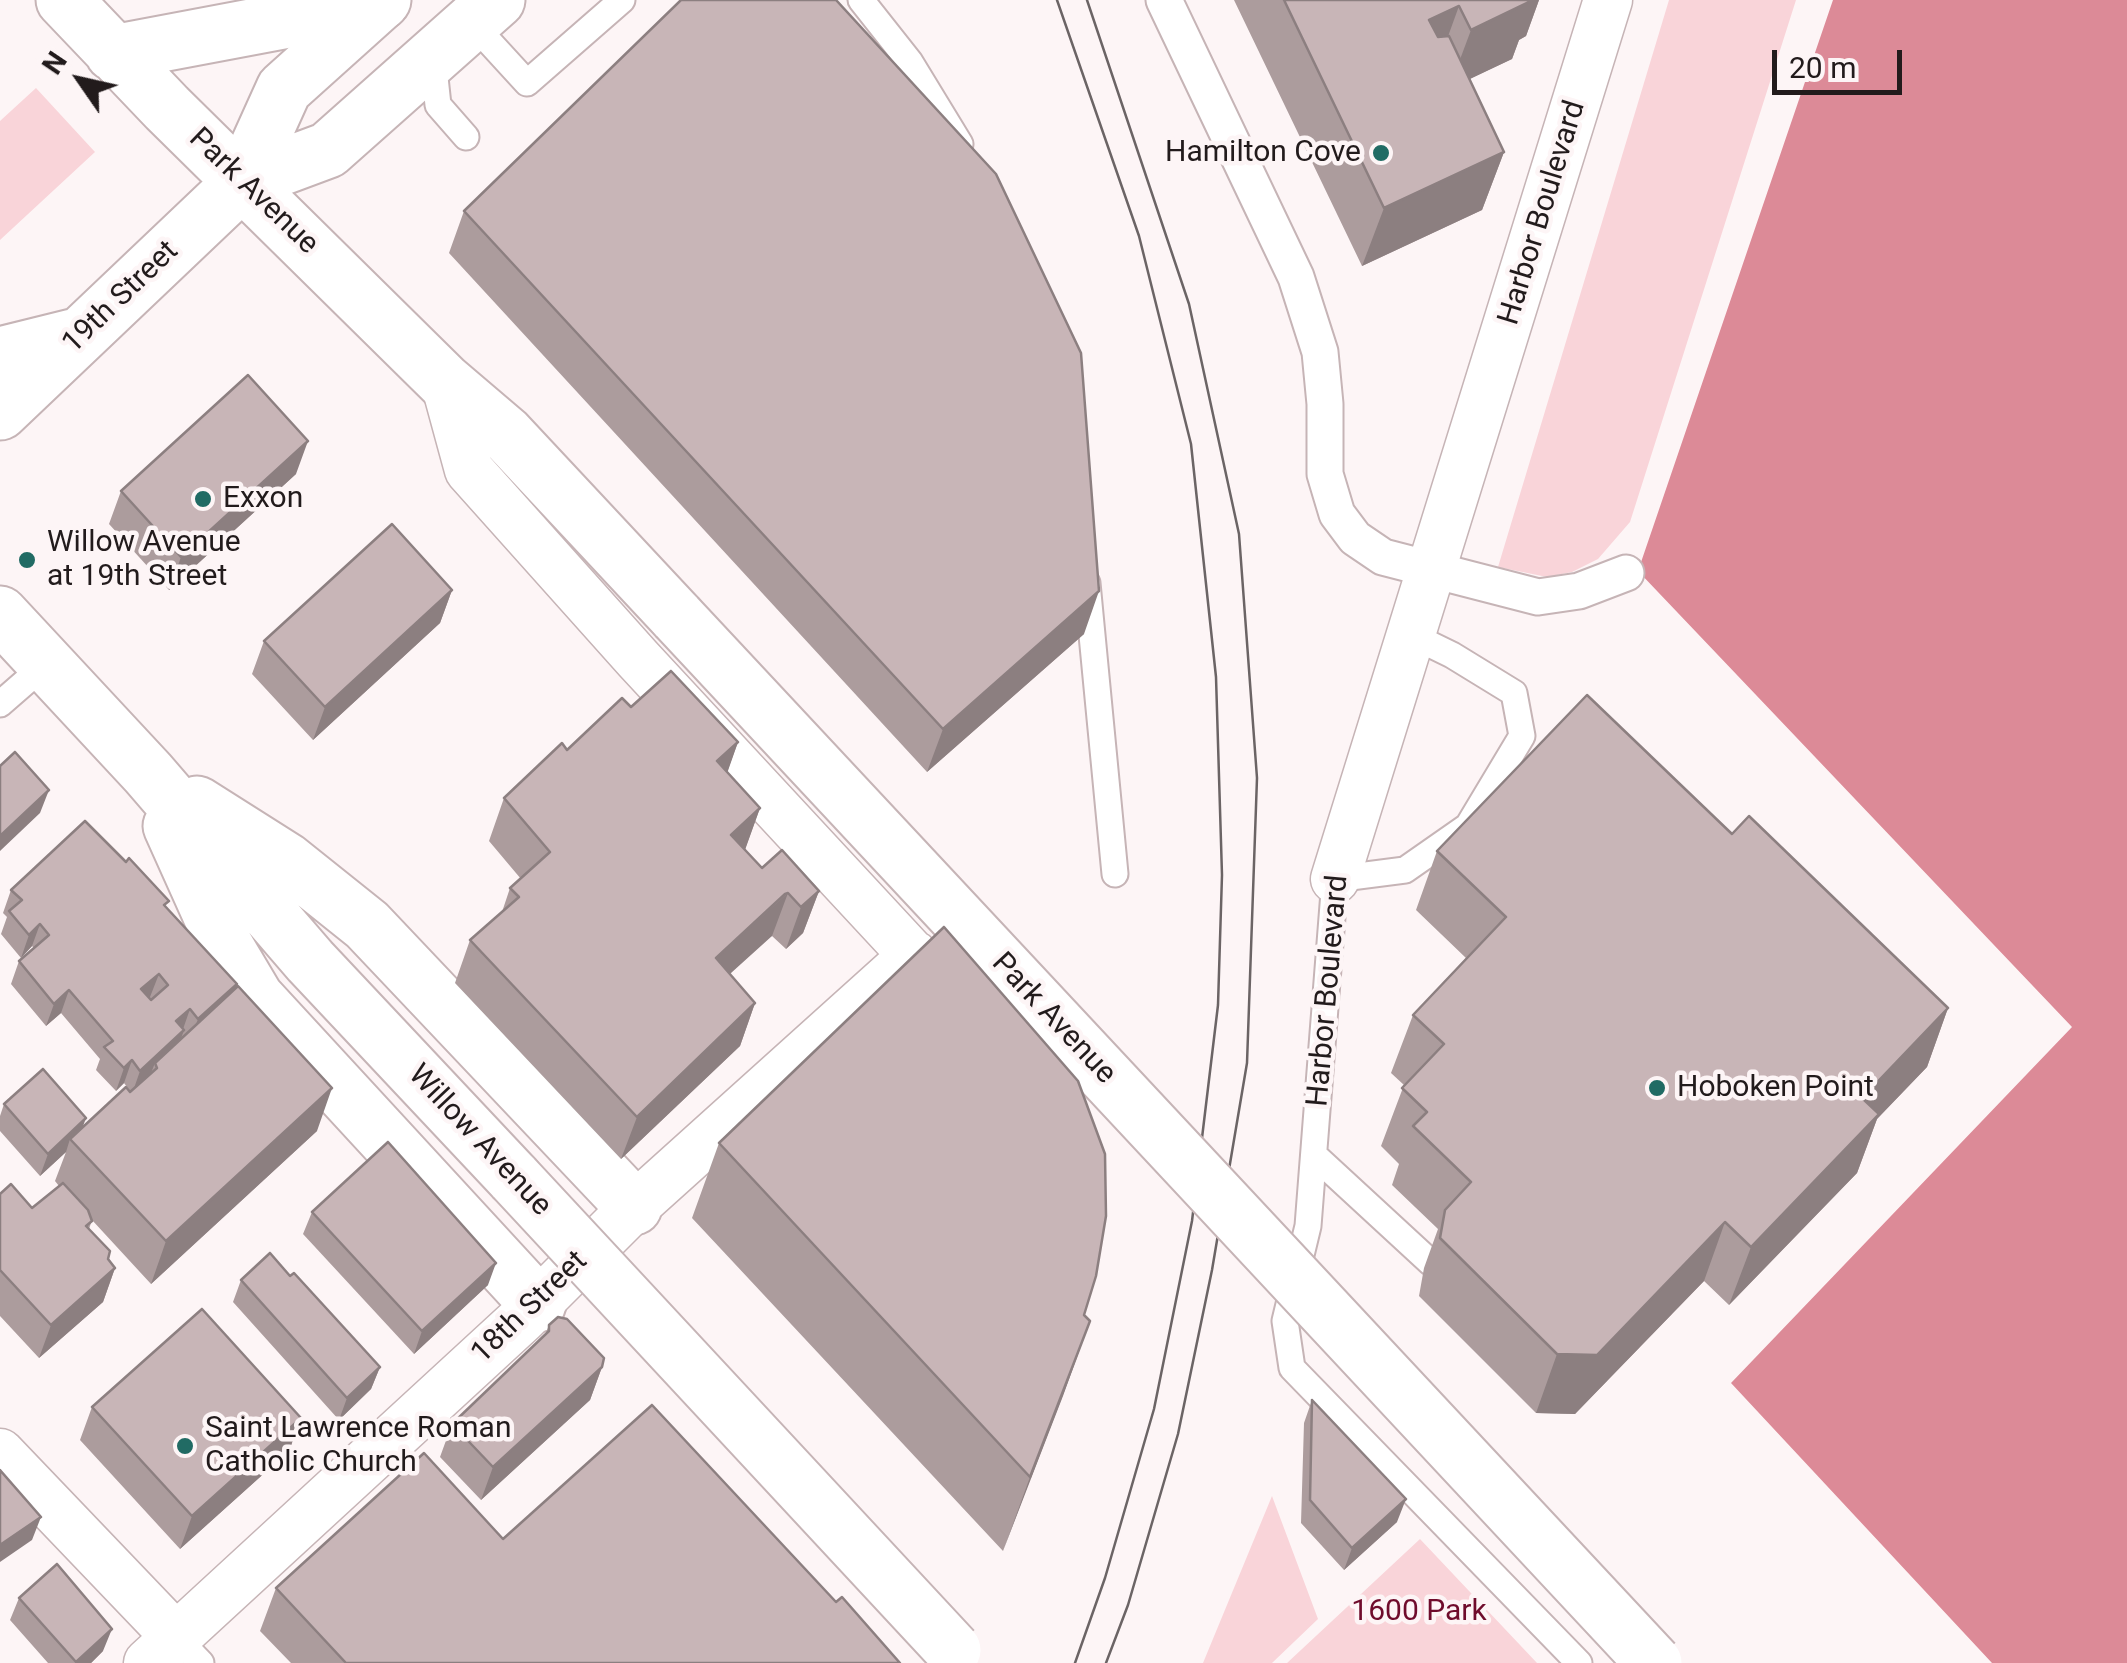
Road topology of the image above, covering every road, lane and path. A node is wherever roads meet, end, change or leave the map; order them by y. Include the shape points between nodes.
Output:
1 (64, 0) edge
2 (622, 0) edge
3 (861, 0) edge
4 (1164, 0) edge
5 (1608, 0) edge
6 (382, 1) edge
7 (485, 11) edge
8 (114, 53) junction
9 (433, 59) junction
10 (466, 137) dead end
11 (971, 162) edge
12 (242, 182) junction
13 (84, 334) junction
14 (0, 355) edge
15 (445, 382) junction
16 (0, 412) edge
17 (1085, 558) edge
18 (1433, 572) junction
19 (1626, 573) dead end
20 (0, 614) edge
21 (1413, 636) junction
22 (46, 664) junction
23 (0, 704) edge
24 (148, 773) junction
25 (1114, 874) dead end
26 (1335, 880) junction
27 (914, 955) junction
28 (964, 1011) edge
29 (1315, 1156) junction
30 (634, 1207) junction
31 (1430, 1262) dead end
32 (538, 1304) junction
33 (0, 1453) edge
34 (175, 1654) edge
35 (965, 1663) edge
36 (1578, 1663) edge
37 (1654, 1663) edge

1 - 8 main road, Park Avenue
2 - 7 lane via 527,83
3 - 11 lane via 910,62
4 - 18 street via 1296,277 1320,352 1326,474 1336,514 1355,538 1384,557
5 - 18 street, Harbor Boulevard
6 - 8 main road
6 - 12 main road, 19th Street via 284,89
7 - 9 main road, 19th Street
8 - 12 main road, Park Avenue
9 - 10 lane via 438,105
9 - 12 main road, 19th Street via 328,150
12 - 13 main road, 19th Street
12 - 15 main road, Park Avenue
13 - 14 main road
13 - 16 main road, 19th Street
15 - 27 street, Park Avenue via 469,470
15 - 37 main road, Park Avenue, bridge via 506,434
17 - 25 lane
18 - 19 street via 1538,597 1578,592
18 - 21 street, Harbor Boulevard
20 - 22 main road, Willow Avenue
21 - 26 street, Harbor Boulevard
21 - 26 lane via 1514,694 1522,736 1468,826 1405,870
22 - 23 lane
22 - 24 main road, Willow Avenue
24 - 30 main road via 287,861 361,920
24 - 32 main road via 224,944 256,998
24 - 35 main road, Willow Avenue, bridge via 310,961
26 - 29 lane, Harbor Boulevard
27 - 28 street, Park Avenue
27 - 30 street, 18th Street
29 - 31 lane
29 - 36 lane, Harbor Boulevard via 1308,1226 1284,1321 1292,1368
30 - 32 street, 18th Street
32 - 34 street, 18th Street
33 - 34 street

